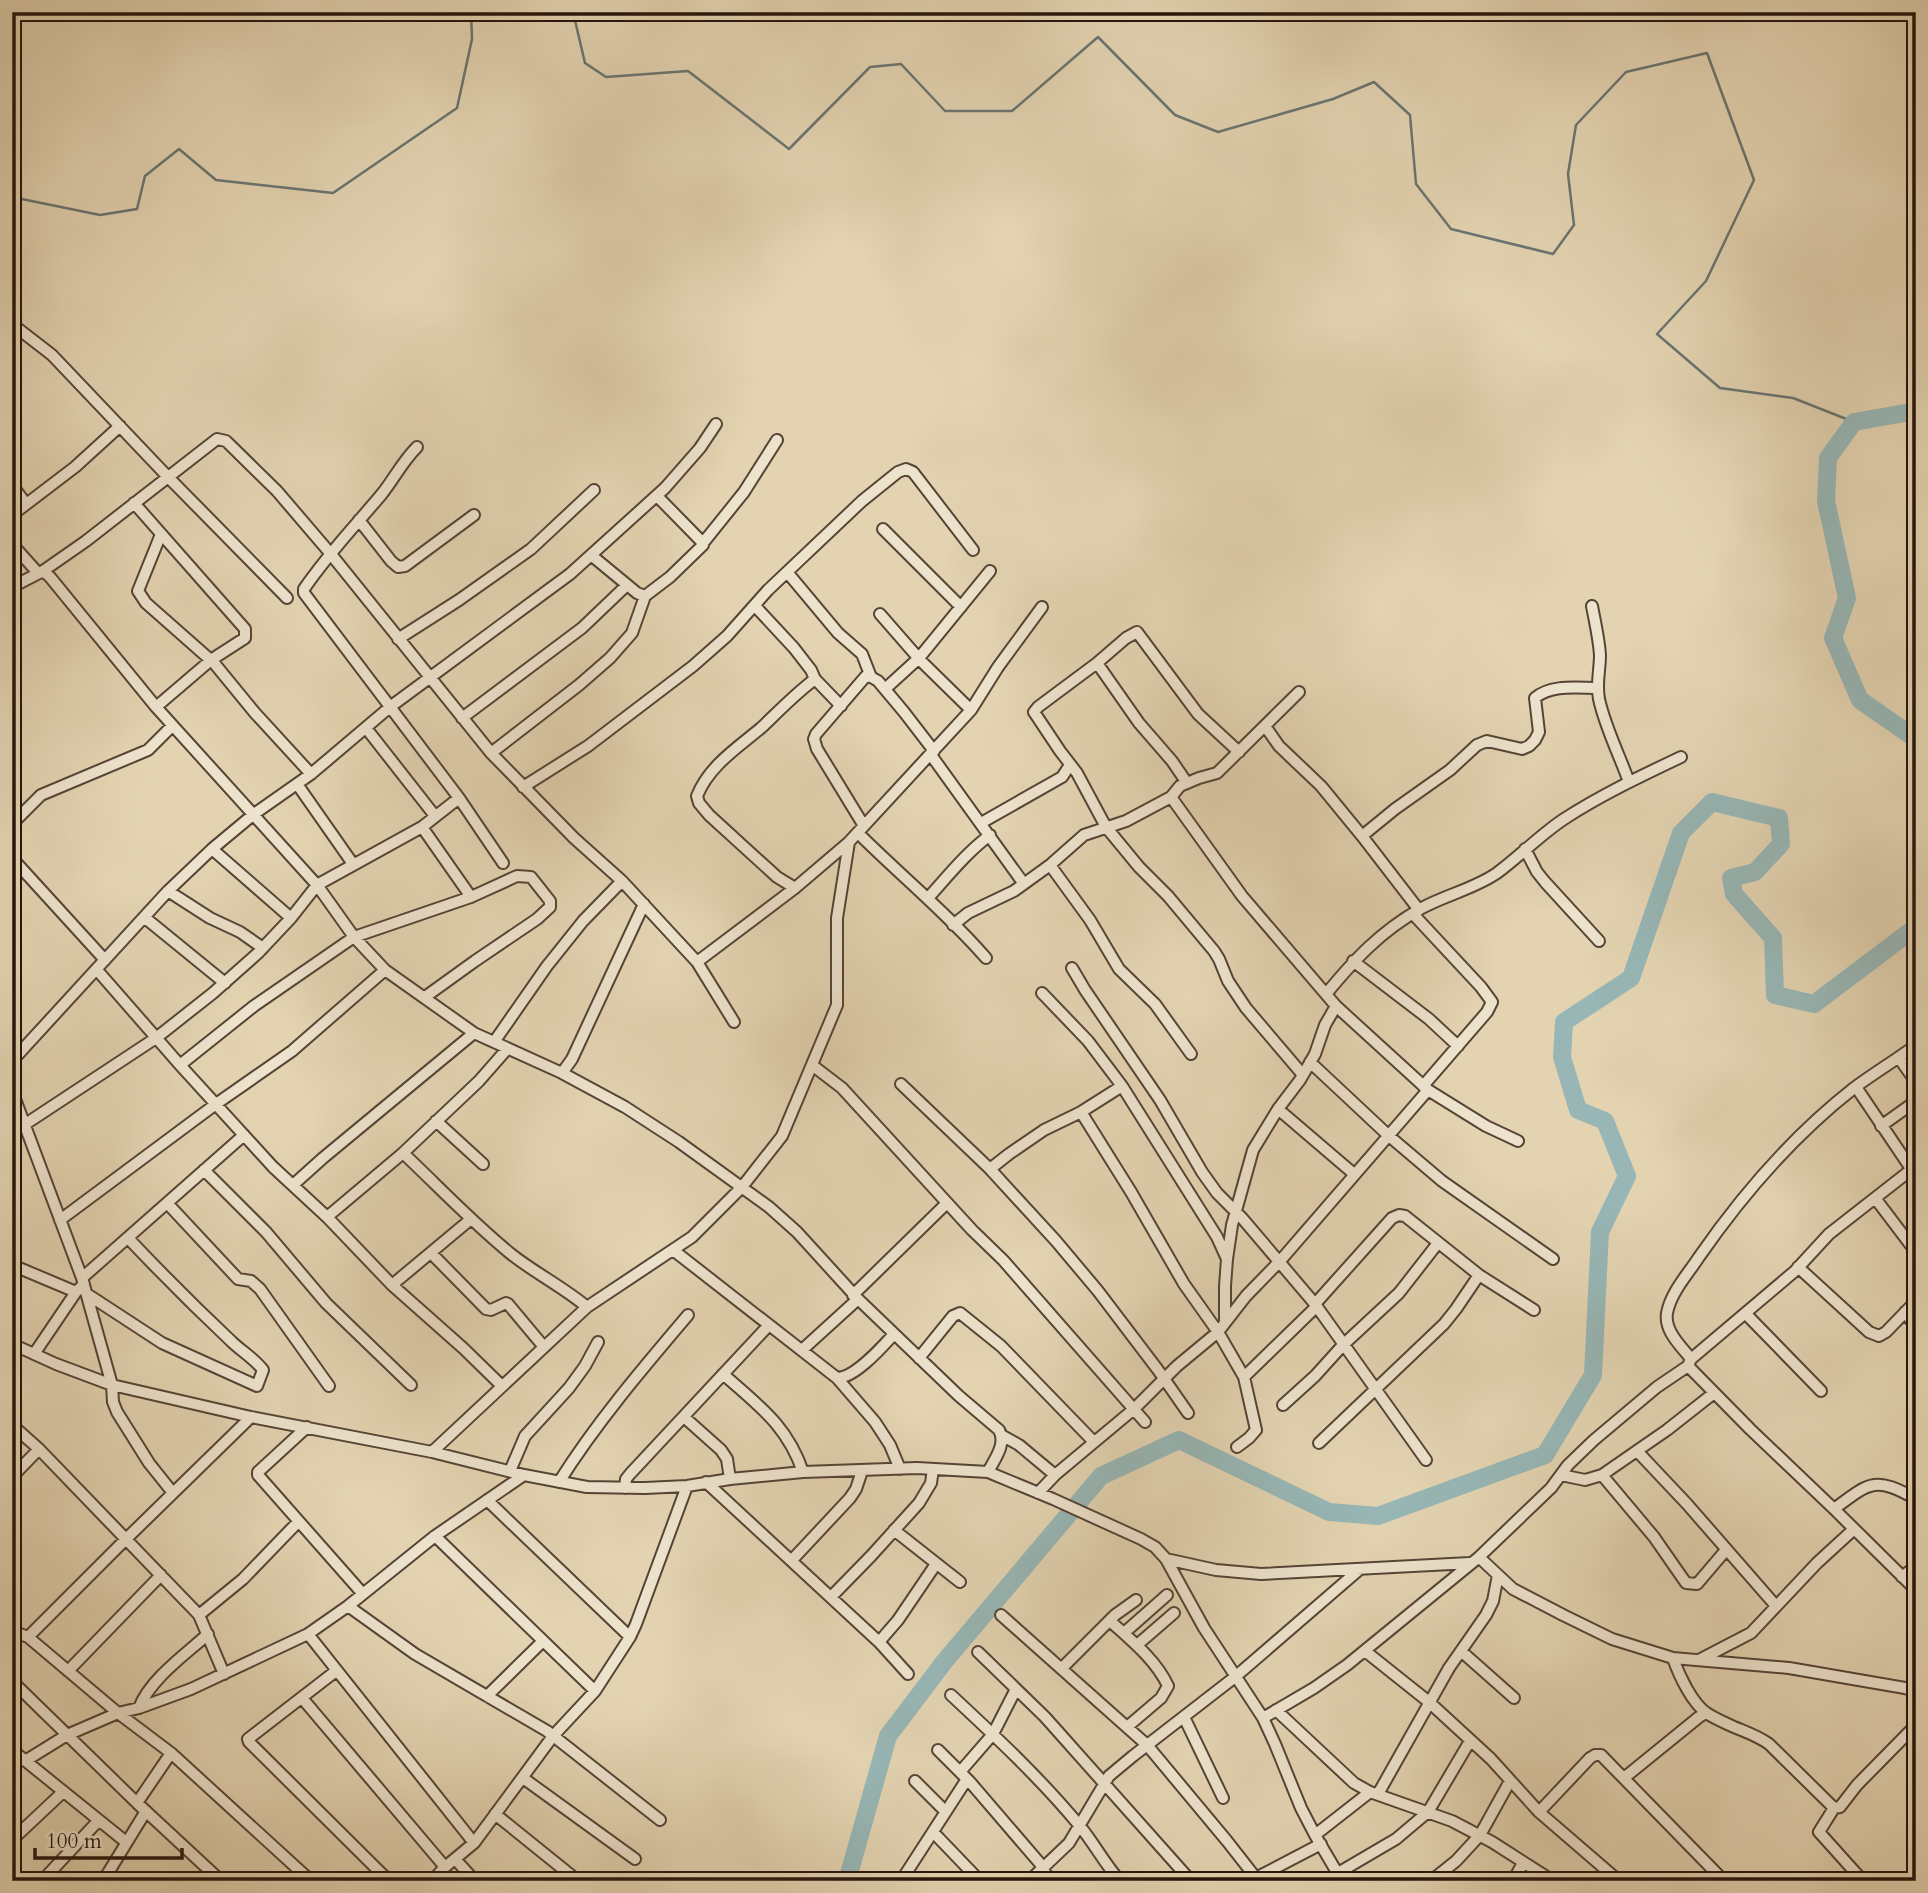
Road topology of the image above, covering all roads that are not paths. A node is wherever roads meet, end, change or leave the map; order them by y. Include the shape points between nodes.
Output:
1 (12, 324) edge
2 (716, 424) dead end
3 (120, 426) junction
4 (777, 440) dead end
5 (417, 447) dead end
6 (167, 477) junction
7 (12, 485) edge
8 (594, 490) dead end
9 (657, 496) junction
10 (134, 503) junction
11 (26, 504) junction
12 (12, 515) edge
13 (474, 515) dead end
14 (359, 520) junction
15 (883, 529) dead end
16 (161, 534) junction
17 (703, 543) junction
18 (12, 544) edge
19 (973, 550) dead end
20 (330, 553) junction
21 (591, 555) junction
22 (990, 571) dead end
23 (40, 572) junction
24 (787, 572) junction
25 (627, 584) junction
26 (12, 587) edge
27 (645, 596) junction
28 (287, 598) dead end
29 (755, 606) junction
30 (1592, 606) dead end
31 (961, 607) junction
32 (1042, 607) dead end
33 (880, 614) dead end
34 (398, 639) junction
35 (919, 658) junction
36 (211, 660) junction
37 (1097, 663) junction
38 (871, 677) junction
39 (429, 678) junction
40 (815, 679) junction
41 (1598, 688) junction
42 (885, 689) junction
43 (1299, 692) dead end
44 (841, 706) junction
45 (156, 707) junction
46 (390, 707) junction
47 (971, 710) junction
48 (463, 718) junction
49 (173, 726) junction
50 (1265, 726) junction
51 (366, 729) junction
52 (1239, 752) junction
53 (491, 753) junction
54 (933, 753) junction
55 (1681, 757) dead end
56 (1070, 765) junction
57 (311, 774) junction
58 (1629, 782) junction
59 (1187, 783) junction
60 (297, 784) junction
61 (523, 788) junction
62 (1171, 797) junction
63 (459, 798) junction
64 (254, 814) junction
65 (436, 816) junction
66 (981, 823) junction
67 (12, 824) edge
68 (422, 827) junction
69 (1106, 827) junction
70 (861, 829) junction
71 (990, 835) junction
72 (1362, 836) junction
73 (849, 842) junction
74 (212, 849) junction
75 (1525, 849) junction
76 (12, 859) edge
77 (503, 863) dead end
78 (353, 864) junction
79 (1050, 865) junction
80 (622, 881) junction
81 (317, 884) junction
82 (1024, 884) junction
83 (794, 888) junction
84 (168, 891) junction
85 (471, 897) junction
86 (928, 898) junction
87 (643, 904) junction
88 (1416, 912) junction
89 (144, 917) junction
90 (291, 918) junction
91 (953, 925) junction
92 (354, 937) junction
93 (1600, 941) dead end
94 (263, 948) junction
95 (986, 958) dead end
96 (105, 960) junction
97 (1353, 961) junction
98 (697, 962) junction
99 (1072, 968) dead end
100 (97, 970) junction
101 (386, 970) junction
102 (225, 983) junction
103 (1042, 993) dead end
104 (1326, 994) junction
105 (425, 998) junction
106 (1336, 1006) junction
107 (734, 1022) dead end
108 (474, 1033) junction
109 (156, 1038) junction
110 (494, 1042) junction
111 (1458, 1045) junction
112 (1916, 1045) edge
113 (507, 1049) junction
114 (1191, 1054) dead end
115 (1899, 1058) junction
116 (12, 1061) edge
117 (1310, 1062) junction
118 (180, 1065) junction
119 (812, 1065) junction
120 (562, 1073) junction
121 (1303, 1076) junction
122 (1916, 1082) edge
123 (901, 1084) dead end
124 (1122, 1086) junction
125 (1856, 1087) junction
126 (1425, 1088) junction
127 (12, 1091) edge
128 (1916, 1101) edge
129 (216, 1104) junction
130 (1278, 1109) junction
131 (1081, 1112) junction
132 (436, 1121) junction
133 (24, 1125) junction
134 (1881, 1126) junction
135 (244, 1135) junction
136 (1389, 1136) junction
137 (1518, 1142) dead end
138 (403, 1153) junction
139 (483, 1164) dead end
140 (990, 1169) junction
141 (204, 1170) junction
142 (1914, 1171) edge
143 (1354, 1174) junction
144 (293, 1185) junction
145 (741, 1187) junction
146 (1875, 1198) junction
147 (167, 1203) junction
148 (947, 1203) junction
149 (1235, 1211) junction
150 (327, 1217) junction
151 (471, 1219) junction
152 (60, 1220) junction
153 (128, 1238) junction
154 (1438, 1243) junction
155 (673, 1250) junction
156 (1916, 1252) edge
157 (431, 1253) junction
158 (1227, 1259) junction
159 (1553, 1259) dead end
160 (1280, 1261) junction
161 (12, 1265) edge
162 (1798, 1267) junction
163 (1479, 1275) junction
164 (392, 1285) junction
165 (82, 1287) junction
166 (855, 1297) junction
167 (1916, 1301) edge
168 (1315, 1305) junction
169 (587, 1307) junction
170 (1534, 1310) dead end
171 (1905, 1312) junction
172 (1745, 1314) junction
173 (688, 1315) dead end
174 (1225, 1321) junction
175 (769, 1325) junction
176 (1916, 1327) edge
177 (1218, 1332) junction
178 (894, 1334) junction
179 (598, 1342) dead end
180 (12, 1344) edge
181 (1343, 1345) junction
182 (544, 1347) junction
183 (803, 1350) junction
184 (34, 1354) junction
185 (919, 1358) junction
186 (1689, 1362) junction
187 (723, 1374) junction
188 (1244, 1377) junction
189 (837, 1378) junction
190 (1164, 1379) junction
191 (112, 1385) junction
192 (411, 1385) dead end
193 (330, 1386) dead end
194 (502, 1386) junction
195 (1375, 1390) junction
196 (1821, 1391) dead end
197 (1714, 1393) junction
198 (1283, 1405) dead end
199 (1134, 1409) junction
200 (1188, 1413) dead end
201 (251, 1417) junction
202 (684, 1417) junction
203 (1145, 1422) dead end
204 (12, 1425) edge
205 (307, 1427) junction
206 (1003, 1436) junction
207 (1094, 1442) junction
208 (1319, 1443) dead end
209 (1237, 1447) dead end
210 (39, 1449) junction
211 (1637, 1451) junction
212 (432, 1452) junction
213 (1426, 1460) dead end
214 (900, 1469) junction
215 (933, 1469) junction
216 (510, 1471) junction
217 (862, 1471) junction
218 (803, 1472) junction
219 (988, 1472) junction
220 (524, 1475) junction
221 (1055, 1475) junction
222 (1561, 1475) junction
223 (1602, 1475) junction
224 (12, 1477) edge
225 (730, 1479) junction
226 (559, 1482) junction
227 (706, 1482) junction
228 (687, 1486) junction
229 (625, 1488) junction
230 (173, 1493) junction
231 (1038, 1493) junction
232 (1916, 1499) edge
233 (487, 1500) junction
234 (1834, 1508) junction
235 (298, 1522) junction
236 (1854, 1529) junction
237 (894, 1530) junction
238 (435, 1536) junction
239 (125, 1539) junction
240 (1726, 1550) junction
241 (1166, 1559) junction
242 (792, 1560) junction
243 (1474, 1560) junction
244 (936, 1564) junction
245 (1916, 1566) edge
246 (1360, 1569) junction
247 (161, 1575) junction
248 (1498, 1575) junction
249 (1902, 1577) junction
250 (960, 1582) dead end
251 (1916, 1590) edge
252 (363, 1594) junction
253 (1167, 1595) dead end
254 (831, 1597) junction
255 (1136, 1600) dead end
256 (348, 1606) junction
257 (1776, 1606) junction
258 (1174, 1613) dead end
259 (199, 1615) junction
260 (1001, 1615) dead end
261 (1110, 1621) junction
262 (12, 1631) edge
263 (1124, 1633) junction
264 (208, 1634) junction
265 (308, 1634) junction
266 (28, 1637) junction
267 (631, 1637) junction
268 (543, 1641) junction
269 (879, 1642) junction
270 (1137, 1645) junction
271 (1366, 1651) junction
272 (1461, 1651) junction
273 (978, 1652) dead end
274 (1673, 1658) junction
275 (1699, 1660) junction
276 (1062, 1668) junction
277 (68, 1671) junction
278 (336, 1671) junction
279 (224, 1674) junction
280 (908, 1674) dead end
281 (1235, 1677) junction
282 (12, 1681) edge
283 (1016, 1689) junction
284 (595, 1691) junction
285 (1916, 1692) edge
286 (951, 1695) dead end
287 (487, 1696) junction
288 (302, 1698) junction
289 (1514, 1698) dead end
290 (1429, 1702) junction
291 (139, 1708) junction
292 (1276, 1710) junction
293 (118, 1713) junction
294 (1706, 1713) junction
295 (1184, 1717) junction
296 (1263, 1718) junction
297 (1916, 1726) edge
298 (1126, 1727) junction
299 (993, 1734) junction
300 (67, 1735) junction
301 (554, 1737) junction
302 (1470, 1741) junction
303 (1147, 1745) junction
304 (12, 1750) edge
305 (938, 1750) dead end
306 (171, 1752) junction
307 (25, 1761) junction
308 (964, 1776) junction
309 (1624, 1777) junction
310 (523, 1779) junction
311 (915, 1781) dead end
312 (1510, 1781) junction
313 (1105, 1784) junction
314 (63, 1791) junction
315 (1374, 1793) junction
316 (1223, 1798) dead end
317 (141, 1807) junction
318 (1834, 1808) junction
319 (945, 1811) junction
320 (1428, 1812) junction
321 (1539, 1812) junction
322 (495, 1814) junction
323 (99, 1820) junction
324 (660, 1820) dead end
325 (1080, 1826) junction
326 (933, 1832) junction
327 (1480, 1835) junction
328 (12, 1840) edge
329 (1318, 1840) junction
330 (127, 1842) junction
331 (474, 1843) junction
332 (455, 1859) junction
333 (635, 1859) dead end
334 (1523, 1863) junction
335 (445, 1867) junction
336 (1042, 1867) junction
337 (902, 1877) edge
338 (1340, 1877) edge
339 (108, 1878) edge
340 (1253, 1880) edge
341 (42, 1881) edge
342 (221, 1881) edge
343 (311, 1881) edge
344 (389, 1881) edge
345 (432, 1881) edge
346 (475, 1881) edge
347 (578, 1881) edge
348 (980, 1881) edge
349 (1030, 1881) edge
350 (1052, 1881) edge
351 (1120, 1881) edge
352 (1191, 1881) edge
353 (1431, 1881) edge
354 (1513, 1881) edge
355 (1553, 1881) edge
356 (1619, 1881) edge
357 (1724, 1881) edge
358 (1863, 1881) edge

1 - 3 street via 52,355
2 - 9 street
3 - 6 street
3 - 11 street
4 - 17 street via 744,492
5 - 14 street
6 - 10 street
6 - 20 street via 217,439 226,440
6 - 28 street
7 - 11 street
8 - 34 street via 531,550
9 - 17 street
9 - 21 street
10 - 16 street
10 - 23 street
11 - 12 street
13 - 14 street via 405,566 391,561
14 - 20 street
15 - 31 street
16 - 36 street via 139,595
16 - 36 street via 245,629 245,638
17 - 27 street
18 - 23 street
19 - 24 street via 906,469 862,501
20 - 34 street
20 - 46 street via 304,593
21 - 25 street
21 - 39 street
22 - 31 street
23 - 26 street
23 - 45 street via 50,577
24 - 29 street
24 - 38 street via 838,633 862,654
25 - 27 street
25 - 48 street via 582,628
27 - 53 street via 632,633 610,658
29 - 40 street via 799,654
29 - 61 street via 693,666 588,746
30 - 41 street via 1599,642
31 - 35 street
32 - 47 street
33 - 35 street
34 - 39 street
35 - 42 street
35 - 47 street
36 - 45 street
36 - 57 street
37 - 52 street via 1137,632 1198,714
37 - 56 street via 1034,712
37 - 59 street
38 - 42 street
38 - 44 street via 866,676
39 - 46 street
39 - 48 street
40 - 44 street
40 - 83 street via 730,752 696,796 709,815
41 - 58 street
41 - 72 street via 1541,693 1535,698 1539,732 1529,746 1522,749 1487,741 1477,745
42 - 54 street
43 - 50 street
44 - 70 street via 814,739
45 - 49 street
46 - 51 street
46 - 63 street
47 - 54 street
48 - 53 street
49 - 64 street
49 - 67 street via 148,750 41,795
50 - 52 street
50 - 72 street
51 - 57 street
51 - 65 street
52 - 59 street via 1217,773
53 - 61 street
54 - 66 street
54 - 70 street
55 - 58 street
56 - 66 street via 1062,777
56 - 69 street
57 - 60 street
58 - 75 street via 1562,820
59 - 62 street
60 - 64 street
60 - 78 street
61 - 80 street
62 - 69 street
62 - 104 street via 1242,896
63 - 65 street
63 - 77 street
64 - 74 street
64 - 81 street
65 - 68 street
66 - 71 street
68 - 78 street
68 - 85 street
69 - 79 street via 1084,835
69 - 121 street via 1214,951 1246,1008
70 - 73 street
70 - 86 street via 891,866
71 - 82 street
71 - 86 street
72 - 88 street
73 - 83 street
73 - 119 street via 837,918 836,1006
74 - 84 street
74 - 90 street
75 - 88 street via 1483,881
75 - 93 street via 1545,882
76 - 96 street
78 - 81 street
79 - 82 street
79 - 114 street via 1119,968 1155,1004
80 - 87 street
80 - 110 street via 561,948
81 - 90 street
81 - 92 street
82 - 91 street
83 - 98 street
84 - 89 street
84 - 94 street
85 - 92 street
85 - 105 street via 526,876 551,904 537,919
86 - 91 street
87 - 98 street
87 - 120 street
88 - 97 street
88 - 111 street via 1492,1002
89 - 96 street
89 - 102 street
90 - 94 street
91 - 95 street
92 - 101 street
92 - 118 street via 254,1006
94 - 102 street
96 - 100 street
97 - 104 street
97 - 111 street
98 - 107 street
99 - 149 street via 1202,1172
100 - 109 street
100 - 116 street
101 - 105 street
101 - 129 street via 292,1051
102 - 109 street
103 - 124 street via 1088,1041
104 - 106 street
105 - 108 street
106 - 117 street
106 - 126 street
108 - 110 street
108 - 144 street
109 - 118 street
109 - 133 street
110 - 113 street
111 - 126 street
112 - 115 street
113 - 120 street
113 - 132 street
115 - 122 street
115 - 125 street
117 - 121 street
117 - 136 street
118 - 129 street
119 - 145 street via 782,1136
119 - 148 street via 842,1088
120 - 145 street via 680,1142
121 - 130 street
123 - 140 street
124 - 131 street
124 - 158 street
125 - 134 street
125 - 186 street via 1826,1111 1725,1219 1674,1294 1667,1322
126 - 136 street
126 - 137 street
127 - 133 street
128 - 134 street
129 - 135 street
129 - 152 street
130 - 143 street
130 - 149 street via 1253,1150
131 - 140 street via 1044,1130
131 - 177 street
132 - 138 street
132 - 139 street
133 - 152 street
134 - 142 street
135 - 141 street
135 - 144 street
136 - 143 street
136 - 159 street via 1442,1181
138 - 150 street
138 - 151 street
140 - 190 street via 1098,1291
141 - 147 street
141 - 192 street via 266,1232 326,1303
142 - 146 street
143 - 160 street
144 - 150 street
145 - 155 street
145 - 166 street via 797,1231
146 - 156 street
146 - 162 street via 1829,1234
147 - 153 street
147 - 193 street via 238,1279 251,1281 260,1289
148 - 166 street
148 - 199 street
149 - 158 street
149 - 160 street
150 - 164 street
151 - 157 street
151 - 169 street via 513,1256
152 - 165 street
153 - 165 street
153 - 165 street via 259,1364 263,1370 257,1386 162,1343
154 - 163 street
154 - 168 street via 1399,1214
154 - 181 street via 1399,1293
155 - 169 street
155 - 175 street
157 - 164 street
157 - 182 street via 486,1309 508,1304
158 - 174 street
160 - 168 street
160 - 174 street
161 - 165 street
162 - 171 street via 1869,1332 1879,1336
162 - 172 street
163 - 170 street
163 - 195 street via 1450,1317
164 - 194 street
165 - 184 street
165 - 191 street
166 - 178 street
166 - 183 street
167 - 171 street
168 - 181 street
168 - 188 street
169 - 182 street
171 - 176 street
172 - 186 street
172 - 196 street
173 - 226 street
174 - 177 street
175 - 183 street
175 - 187 street
177 - 188 street
177 - 190 street
178 - 185 street
178 - 189 street via 851,1374
179 - 216 street via 569,1388 525,1436
180 - 184 street
181 - 195 street
181 - 198 street
182 - 194 street
183 - 189 street
184 - 191 street
185 - 206 street
185 - 207 street via 960,1313 1001,1346
186 - 197 street
186 - 222 street via 1594,1440
187 - 202 street
187 - 218 street via 779,1426
188 - 209 street via 1256,1430
189 - 214 street via 875,1422
190 - 199 street
190 - 200 street
191 - 201 street
191 - 230 street via 117,1412
194 - 212 street
195 - 208 street
195 - 213 street
197 - 211 street
197 - 234 street
199 - 203 street
199 - 207 street
201 - 205 street
201 - 230 street
202 - 225 street via 721,1450
202 - 229 street via 630,1474
204 - 210 street
205 - 212 street
205 - 235 street via 258,1472
206 - 219 street
206 - 221 street
207 - 221 street
210 - 224 street
210 - 239 street
211 - 223 street
211 - 240 street
212 - 216 street
214 - 215 street
214 - 217 street
215 - 219 street
215 - 237 street via 919,1503
216 - 220 street
217 - 218 street
217 - 242 street via 850,1498
218 - 225 street
219 - 231 street
220 - 226 street
220 - 233 street
221 - 231 street
222 - 223 street via 1585,1479
222 - 243 street
223 - 240 street via 1686,1583 1702,1580
225 - 227 street
226 - 229 street
227 - 228 street
227 - 242 street
228 - 229 street
228 - 267 street
230 - 239 street
231 - 241 street via 1155,1547
232 - 234 street via 1880,1484 1863,1487
233 - 238 street
233 - 267 street
234 - 236 street
235 - 252 street
235 - 259 street via 243,1579
236 - 249 street
236 - 257 street
237 - 244 street
237 - 254 street
238 - 252 street
238 - 268 street
239 - 247 street
239 - 266 street
240 - 257 street
241 - 246 street via 1261,1574
241 - 281 street
242 - 254 street
243 - 246 street
243 - 248 street via 1482,1560
243 - 271 street
244 - 250 street
244 - 269 street
245 - 249 street
246 - 281 street
247 - 259 street
247 - 277 street
248 - 272 street via 1493,1601
248 - 274 street via 1513,1589 1612,1639
249 - 251 street
252 - 256 street
253 - 263 street
254 - 269 street
255 - 261 street
256 - 265 street
256 - 287 street via 415,1654
257 - 275 street via 1751,1633
258 - 270 street
259 - 264 street
260 - 276 street
261 - 263 street
261 - 276 street
262 - 266 street
263 - 270 street
264 - 279 street
264 - 291 street via 152,1687
265 - 278 street
265 - 279 street
266 - 277 street
267 - 284 street
268 - 284 street
268 - 287 street
269 - 280 street
270 - 298 street via 1168,1686 1161,1698
271 - 290 street
271 - 292 street
272 - 289 street
272 - 290 street
273 - 283 street
274 - 275 street
274 - 294 street via 1686,1688
275 - 285 street via 1789,1668
276 - 298 street
277 - 293 street
278 - 288 street
278 - 331 street
279 - 291 street
281 - 295 street
281 - 296 street
282 - 300 street
283 - 299 street
283 - 313 street
284 - 301 street
286 - 299 street
287 - 301 street
288 - 335 street
288 - 344 street via 249,1737 249,1742
290 - 302 street
290 - 315 street
291 - 293 street
292 - 296 street
292 - 315 street via 1345,1776
293 - 300 street
293 - 306 street
294 - 309 street
294 - 318 street via 1759,1736
295 - 303 street
295 - 316 street
296 - 329 street
297 - 318 street via 1840,1807
298 - 303 street
299 - 308 street
299 - 325 street
300 - 307 street
300 - 317 street
301 - 310 street
301 - 324 street
302 - 312 street
302 - 320 street
303 - 313 street
303 - 340 street via 1227,1841
304 - 307 street
305 - 308 street
306 - 317 street
306 - 343 street
307 - 314 street
308 - 319 street
308 - 336 street
309 - 321 street via 1601,1755 1595,1755
309 - 357 street
310 - 322 street
310 - 333 street
311 - 319 street
312 - 321 street
312 - 327 street
313 - 325 street
313 - 352 street
314 - 323 street
314 - 328 street
315 - 320 street
315 - 329 street
317 - 330 street
317 - 342 street
318 - 358 street via 1819,1832
319 - 326 street
320 - 327 street
320 - 338 street
321 - 356 street
322 - 331 street
322 - 347 street
323 - 330 street
323 - 341 street
325 - 336 street via 1060,1853
325 - 351 street
326 - 337 street
326 - 348 street
327 - 334 street
327 - 353 street
329 - 338 street
329 - 340 street
330 - 339 street
331 - 332 street
332 - 335 street
332 - 346 street
334 - 354 street
334 - 355 street
335 - 345 street
336 - 349 street
336 - 350 street

